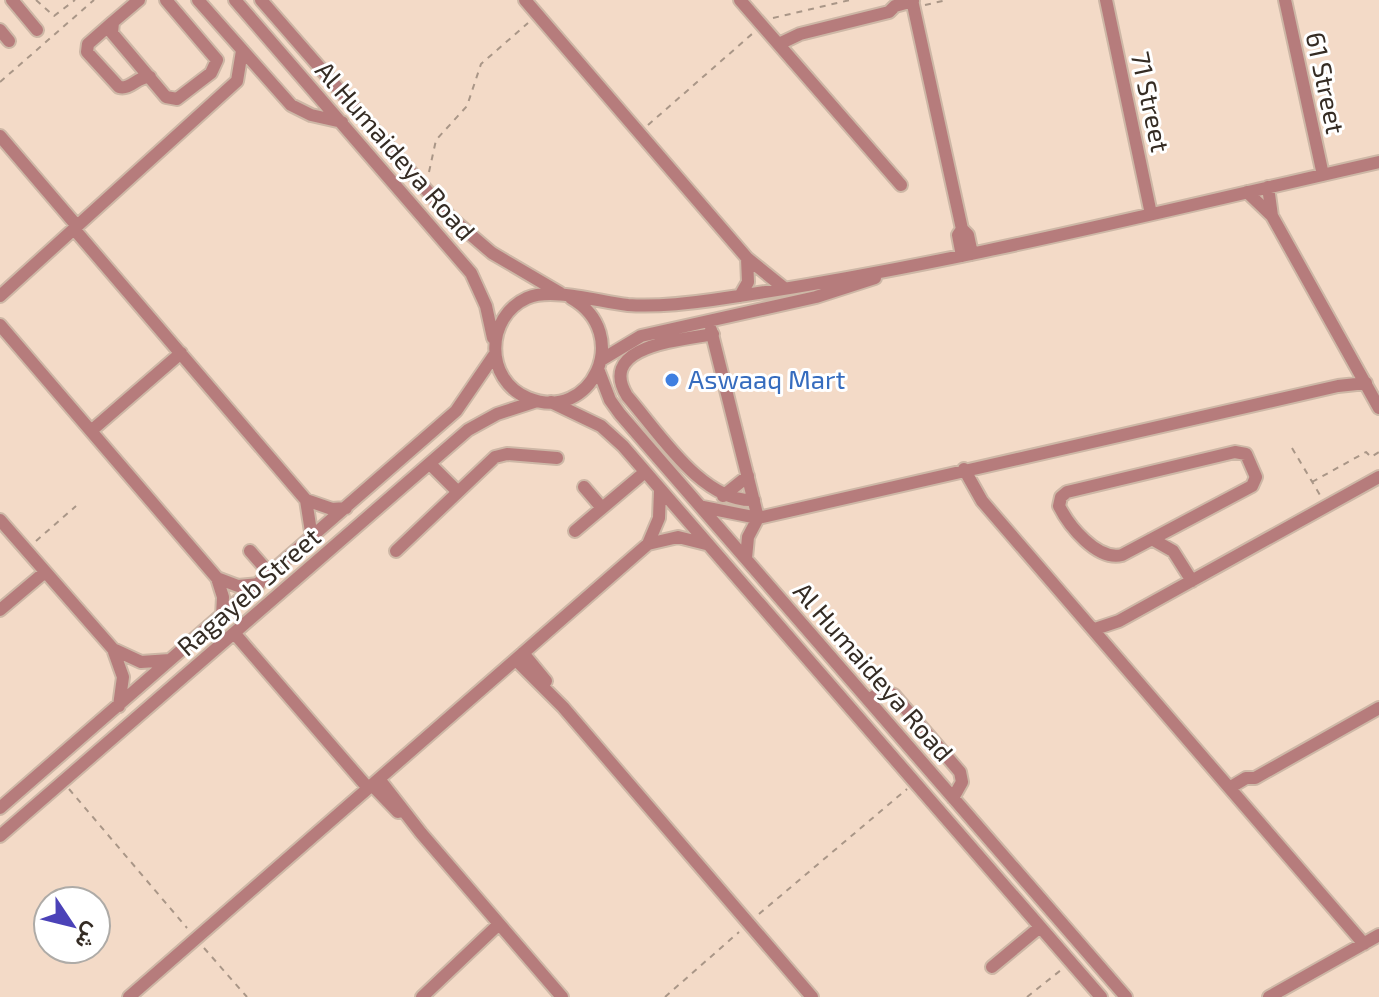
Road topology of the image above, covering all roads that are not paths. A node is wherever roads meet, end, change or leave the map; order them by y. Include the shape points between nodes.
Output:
1 (12, 0) edge
2 (139, 0) edge
3 (166, 0) edge
4 (198, 0) edge
5 (235, 0) edge
6 (261, 0) edge
7 (525, 0) edge
8 (740, 0) edge
9 (1106, 0) edge
10 (1285, 0) edge
11 (913, 5) edge
12 (113, 22) junction
13 (218, 24) junction
14 (188, 26) junction
15 (0, 30) edge
16 (37, 30) dead end
17 (9, 41) dead end
18 (779, 44) junction
19 (242, 51) junction
20 (150, 77) junction
21 (237, 81) junction
22 (269, 81) junction
23 (342, 122) junction
24 (0, 136) edge
25 (1379, 162) edge
26 (1323, 175) junction
27 (901, 185) dead end
28 (1268, 187) junction
29 (1247, 192) junction
30 (1151, 214) junction
31 (1272, 216) junction
32 (76, 227) junction
33 (967, 255) junction
34 (747, 258) junction
35 (889, 272) junction
36 (784, 288) junction
37 (0, 296) edge
38 (567, 296) junction
39 (740, 296) junction
40 (0, 325) edge
41 (711, 328) junction
42 (495, 350) junction
43 (181, 353) junction
44 (600, 365) junction
45 (1363, 378) junction
46 (544, 401) junction
47 (1379, 408) edge
48 (91, 431) junction
49 (650, 449) junction
50 (677, 453) junction
51 (557, 458) dead end
52 (430, 464) junction
53 (964, 469) junction
54 (645, 472) junction
55 (748, 476) junction
56 (1379, 477) edge
57 (584, 487) dead end
58 (660, 491) junction
59 (458, 492) junction
60 (723, 496) junction
61 (306, 500) junction
62 (754, 500) junction
63 (700, 506) junction
64 (346, 508) junction
65 (602, 508) junction
66 (758, 518) junction
67 (0, 520) edge
68 (1175, 527) junction
69 (575, 531) dead end
70 (312, 538) junction
71 (1152, 539) junction
72 (648, 544) junction
73 (707, 544) junction
74 (250, 551) dead end
75 (396, 551) dead end
76 (1173, 551) junction
77 (746, 558) junction
78 (45, 572) junction
79 (270, 574) junction
80 (217, 578) junction
81 (1192, 581) junction
82 (260, 584) junction
83 (0, 610) edge
84 (222, 616) junction
85 (1099, 633) junction
86 (235, 634) junction
87 (113, 649) junction
88 (519, 656) junction
89 (173, 660) junction
90 (868, 700) junction
91 (119, 706) junction
92 (1379, 708) edge
93 (373, 784) junction
94 (1234, 791) junction
95 (953, 798) junction
96 (0, 808) edge
97 (0, 836) edge
98 (1040, 927) junction
99 (502, 928) junction
100 (1379, 935) edge
101 (1364, 944) junction
102 (992, 967) dead end
103 (129, 997) edge
104 (422, 997) edge
105 (562, 997) edge
106 (812, 997) edge
107 (1101, 997) edge
108 (1126, 997) edge
109 (1269, 997) edge

1 - 16 street
2 - 12 street
3 - 14 street
4 - 13 street
5 - 23 street, Al Humaideya Road
6 - 38 street, Al Humaideya Road via 419,183 482,245
7 - 34 street
8 - 18 street
9 - 30 street, 71 Street
10 - 26 street, 61 Street
11 - 18 street
11 - 33 street via 962,229 958,235
12 - 20 street via 112,33
12 - 20 street via 88,44 87,52 119,87
13 - 14 street
13 - 19 street
14 - 20 street via 215,56 215,70 177,99 166,97
15 - 17 street
18 - 27 street
19 - 21 street
19 - 22 street
21 - 22 street
21 - 32 street
22 - 23 street via 300,111
23 - 42 street, Al Humaideya Road via 471,273 486,306
24 - 32 street
25 - 26 street
26 - 28 street
28 - 29 street
28 - 31 street
29 - 30 street
29 - 31 street
30 - 33 street
31 - 45 street
32 - 37 street
32 - 43 street
33 - 35 street
34 - 36 street
34 - 39 street via 750,274
35 - 36 street
35 - 41 street
36 - 39 street
38 - 39 street via 649,305
38 - 42 street via 534,295 517,304 499,326
38 - 44 street via 586,308 597,324 603,341
40 - 48 street
41 - 44 street via 641,336
41 - 50 street via 642,349 621,371 627,396
41 - 55 street
42 - 46 street via 505,381 519,394
42 - 64 street, Ragayeb Street via 456,411
43 - 48 street
43 - 61 street
44 - 46 street via 583,390
44 - 49 street, Al Humaideya Road via 614,408
45 - 47 street
45 - 53 street
46 - 52 street, Ragayeb Street via 477,425
46 - 54 street, Al Humaideya Road via 601,426
48 - 80 street
49 - 50 street
49 - 63 street, Al Humaideya Road
50 - 60 street
51 - 59 street via 501,455
52 - 59 street
52 - 86 street, Ragayeb Street
53 - 66 street
53 - 85 street via 982,501
54 - 58 street, Al Humaideya Road
54 - 65 street
55 - 60 street
55 - 62 street
56 - 81 street
57 - 65 street
58 - 72 street via 659,518
58 - 73 street, Al Humaideya Road
59 - 75 street
60 - 62 street
61 - 64 street
61 - 70 street
62 - 66 street
63 - 66 street
63 - 77 street, Al Humaideya Road
64 - 70 street, Ragayeb Street
65 - 69 street
66 - 77 street via 748,537
67 - 78 street
68 - 71 street
68 - 71 street via 1252,486 1256,473 1249,456 1235,452 1061,497 1061,510 1103,555 1122,555
68 - 76 street
70 - 79 street, Ragayeb Street
71 - 76 street
72 - 73 street via 678,537
72 - 88 street
73 - 98 street, Al Humaideya Road
74 - 79 street
76 - 81 street
77 - 90 street, Al Humaideya Road
78 - 83 street
78 - 87 street
79 - 82 street, Ragayeb Street
80 - 82 street via 238,586
80 - 84 street
81 - 85 street
82 - 84 street, Ragayeb Street
84 - 89 street, Ragayeb Street
85 - 94 street
86 - 93 street
86 - 97 street, Ragayeb Street
87 - 89 street via 141,662
87 - 91 street via 123,677
88 - 93 street
88 - 106 street
89 - 91 street, Ragayeb Street
90 - 95 street, Al Humaideya Road
90 - 95 street via 883,691 894,695 960,772 962,782
91 - 96 street, Ragayeb Street
92 - 94 street via 1255,778 1246,778
93 - 99 street
93 - 103 street
94 - 101 street
95 - 108 street, Al Humaideya Road
98 - 102 street
98 - 107 street, Al Humaideya Road
99 - 104 street
99 - 105 street
100 - 101 street
101 - 109 street

